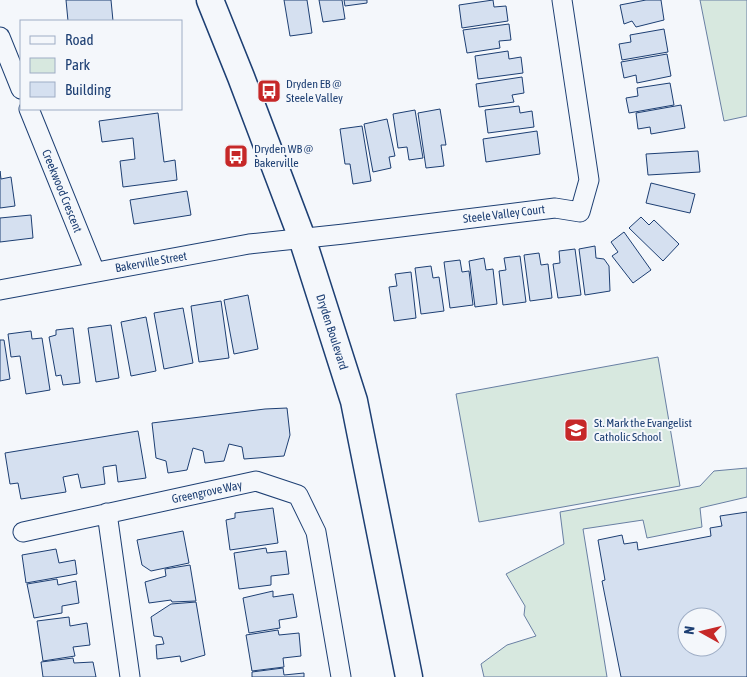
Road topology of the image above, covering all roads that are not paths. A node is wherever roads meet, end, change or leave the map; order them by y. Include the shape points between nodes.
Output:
1 (210, 0) edge
2 (562, 0) edge
3 (0, 37) edge
4 (20, 87) edge
5 (29, 110) edge
6 (302, 238) junction
7 (95, 272) junction
8 (0, 290) edge
9 (107, 514) junction
10 (23, 532) dead end
11 (130, 677) edge
12 (341, 677) edge
13 (409, 677) edge

1 - 6 street, Dryden Boulevard
2 - 6 street, Steele Valley Court via 589,180 580,212 555,208
3 - 4 street
5 - 7 street, Creekwood Crescent
6 - 7 street, Bakerville Street via 249,244
6 - 13 street, Dryden Boulevard via 354,401
7 - 8 street, Bakerville Street
9 - 10 street, Greengrove Way
9 - 11 street
9 - 12 street, Greengrove Way via 256,481 298,495 316,532

